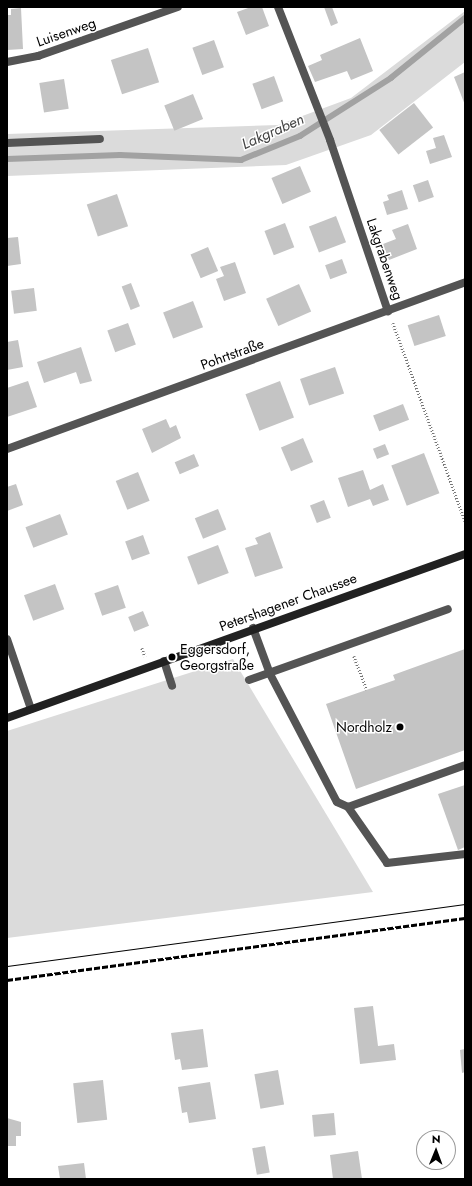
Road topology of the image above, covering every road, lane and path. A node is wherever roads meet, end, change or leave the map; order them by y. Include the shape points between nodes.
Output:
1 (178, 7) edge
2 (278, 7) edge
3 (7, 62) edge
4 (100, 139) dead end
5 (7, 143) edge
6 (465, 282) edge
7 (388, 311) junction
8 (7, 449) edge
9 (465, 521) edge
10 (465, 554) edge
11 (448, 609) dead end
12 (253, 628) junction
13 (7, 640) edge
14 (350, 645) junction
15 (142, 648) dead end
16 (146, 658) dead end
17 (164, 661) junction
18 (270, 674) junction
19 (249, 680) dead end
20 (172, 686) dead end
21 (367, 690) dead end
22 (31, 709) junction
23 (7, 718) edge
24 (465, 765) edge
25 (348, 807) junction
26 (465, 854) edge

1 - 3 street, Luisenweg via 38,56
2 - 7 street, Lakgrabenweg via 330,140
4 - 5 street
6 - 7 street, Pohrtstraße
7 - 8 street, Pohrtstraße
7 - 9 path, Lakgrabenweg
10 - 12 street, Petershagener Chaussee
11 - 14 street
12 - 17 street, Petershagener Chaussee
12 - 18 street
13 - 22 street
14 - 18 street
14 - 21 path
15 - 16 path
17 - 20 street
17 - 22 street, Petershagener Chaussee
18 - 19 street
18 - 25 street via 327,788 337,802
22 - 23 street, Petershagener Chaussee
24 - 25 street
25 - 26 street via 387,863

